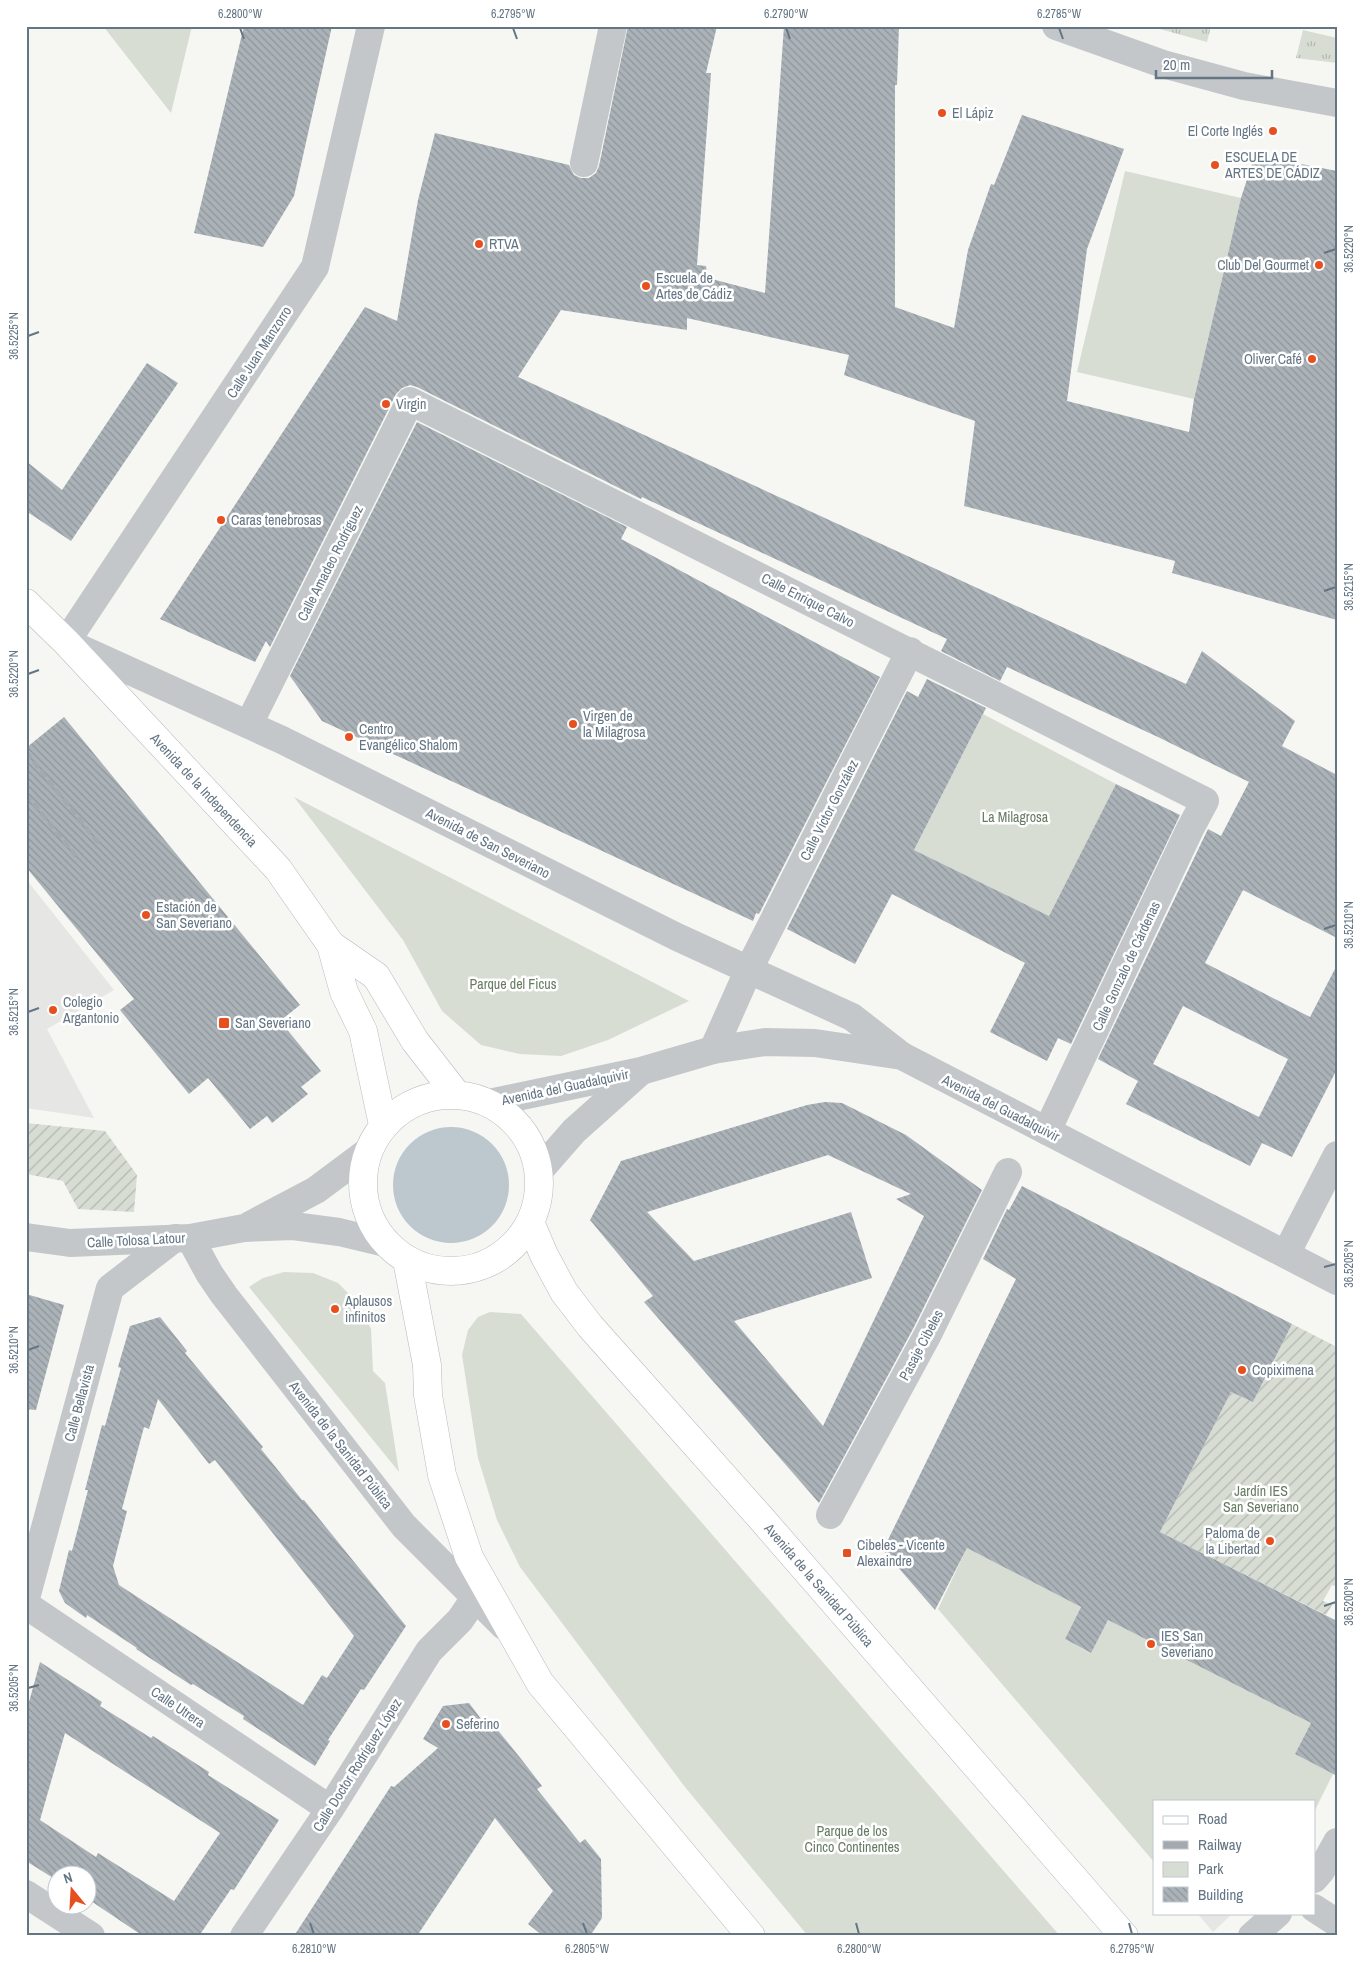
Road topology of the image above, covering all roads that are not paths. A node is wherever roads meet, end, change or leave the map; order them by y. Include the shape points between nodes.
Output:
1 (371, 26) edge
2 (613, 26) edge
3 (1056, 26) edge
4 (1337, 103) edge
5 (584, 163) dead end
6 (410, 402) joint
7 (26, 603) edge
8 (66, 642) junction
9 (910, 651) junction
10 (249, 724) junction
11 (1205, 801) joint
12 (332, 944) junction
13 (749, 969) junction
14 (713, 1050) junction
15 (902, 1056) junction
16 (641, 1071) junction
17 (457, 1095) junction
18 (489, 1103) junction
19 (383, 1125) junction
20 (1047, 1132) junction
21 (367, 1152) junction
22 (1337, 1155) edge
23 (539, 1171) junction
24 (1008, 1172) dead end
25 (530, 1222) junction
26 (244, 1228) junction
27 (26, 1237) edge
28 (182, 1238) junction
29 (386, 1244) junction
30 (1286, 1254) junction
31 (407, 1260) junction
32 (1337, 1281) edge
33 (830, 1515) dead end
34 (26, 1598) edge
35 (476, 1598) junction
36 (26, 1606) edge
37 (512, 1634) junction
38 (330, 1809) junction
39 (1337, 1842) edge
40 (1316, 1877) edge
41 (26, 1894) edge
42 (1316, 1909) edge
43 (1277, 1914) edge
44 (1337, 1923) edge
45 (91, 1936) edge
46 (244, 1936) edge
47 (751, 1936) edge
48 (1124, 1936) edge
49 (1252, 1936) edge

1 - 8 street, Calle Juan Manzorro via 315,267
2 - 5 street
3 - 4 street via 1163,64 1244,86
6 - 9 street, Calle Enrique Calvo
6 - 10 street, Calle Amadeo Rodríguez
7 - 8 main road, Avenida de la Independencia
8 - 10 street, Avenida de San Severiano
8 - 12 main road, Avenida de la Independencia via 278,869
9 - 11 street, Calle Enrique Calvo
9 - 13 street, Calle Víctor González
10 - 13 street, Avenida de San Severiano via 677,937
11 - 20 street, Calle Gonzalo de Cárdenas
12 - 17 main road, Avenida de la Independencia via 376,976 415,1041
12 - 19 main road, Avenida de la Independencia via 344,992 363,1031
13 - 14 street, Calle Víctor González
13 - 15 street, Avenida de San Severiano via 852,1017
14 - 15 street, Avenida del Guadalquivir via 765,1042 815,1043
14 - 16 street, Avenida del Guadalquivir
15 - 20 street, Avenida del Guadalquivir
16 - 18 street, Avenida del Guadalquivir
16 - 23 street, Avenida del Guadalquivir via 574,1131
17 - 18 main road
17 - 19 main road via 425,1098 403,1108
18 - 23 main road via 510,1117 529,1141
19 - 21 main road
20 - 30 street, Avenida del Guadalquivir
21 - 26 street, Calle Tolosa Latour via 316,1190
21 - 29 main road via 362,1180 366,1209
22 - 30 street
23 - 25 main road via 538,1199
24 - 33 street, Pasaje Cibeles via 928,1334
25 - 31 main road via 504,1254 483,1265 459,1271 435,1270
25 - 48 main road, Avenida de la Sanidad Pública via 564,1292 590,1326
26 - 28 street, Calle Tolosa Latour
26 - 29 street, Calle Tolosa Latour via 311,1228
27 - 28 street, Calle Tolosa Latour via 70,1243
28 - 34 street, Calle Bellavista via 110,1288
28 - 35 street, Avenida de la Sanidad Pública via 404,1526
29 - 31 main road
30 - 32 street, Avenida del Guadalquivir
31 - 37 main road, Avenida de la Sanidad Pública via 427,1365 428,1395 442,1475 469,1557
35 - 37 street, Avenida de la Sanidad Pública
35 - 38 street, Calle Doctor Rodríguez López via 460,1620 429,1651
36 - 38 street, Calle Utrera
37 - 47 main road, Avenida de la Sanidad Pública via 540,1683
38 - 46 street, Calle Doctor Rodríguez López
39 - 40 street
41 - 45 street
42 - 44 street
43 - 49 street

